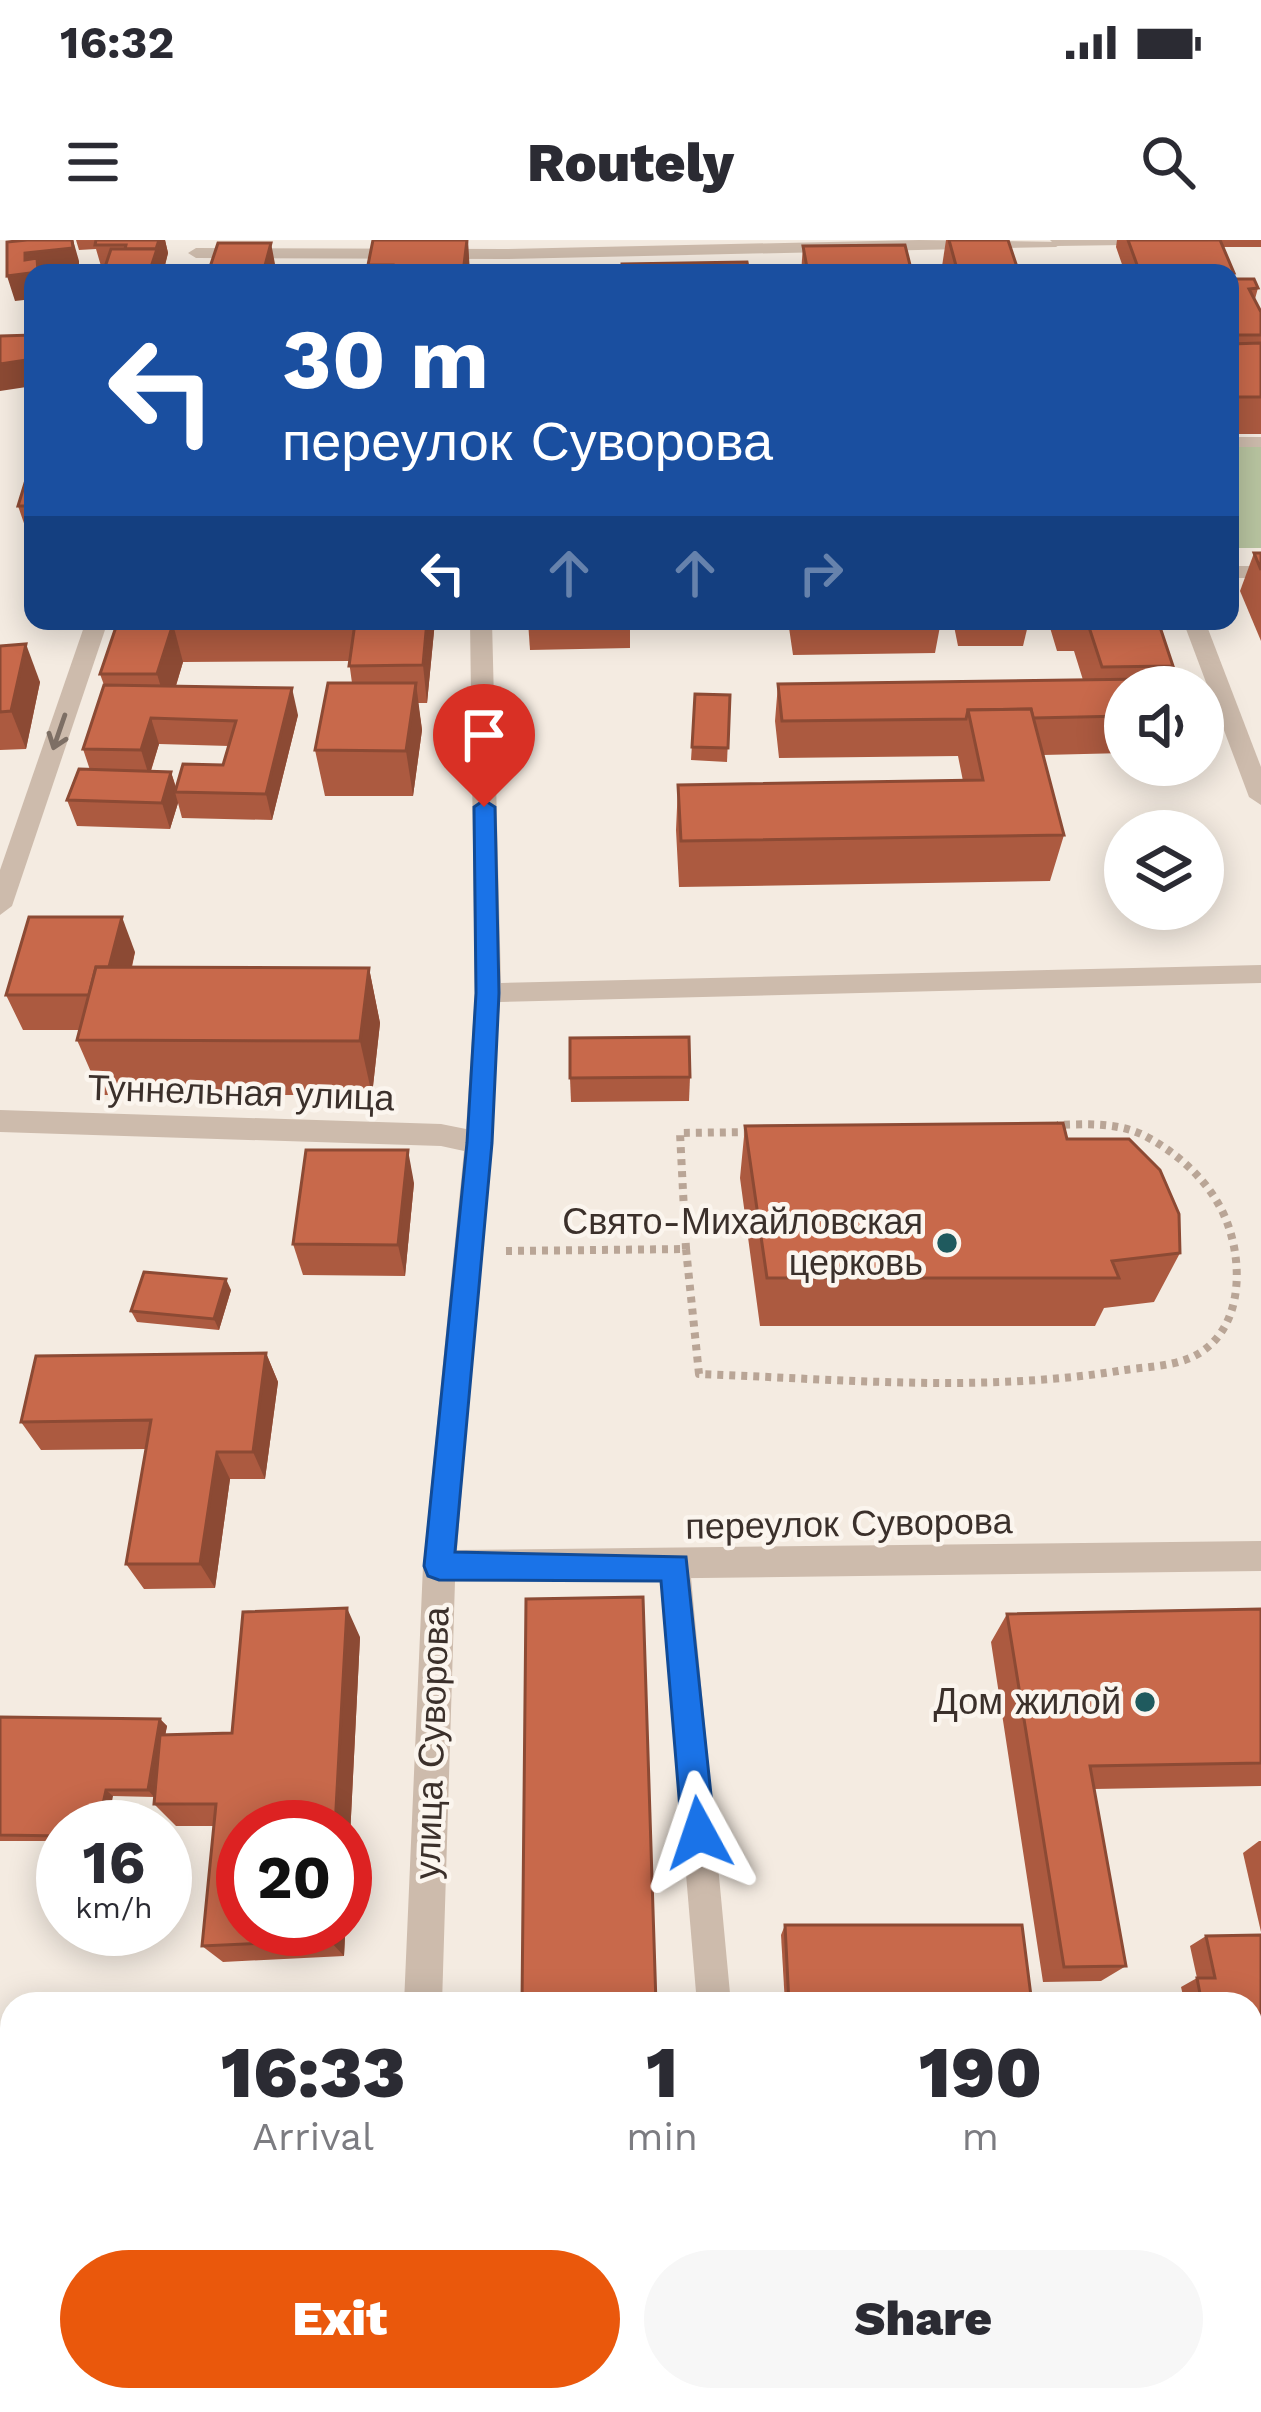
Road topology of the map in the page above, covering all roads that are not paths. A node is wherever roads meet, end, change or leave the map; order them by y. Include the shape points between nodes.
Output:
1 (1194, 240) edge
2 (1058, 246) edge
3 (198, 247) edge
4 (504, 264) edge
5 (94, 630) edge
6 (482, 630) edge
7 (1197, 630) edge
8 (1261, 797) edge
9 (0, 906) edge
10 (1261, 974) edge
11 (488, 993) junction
12 (0, 1121) edge
13 (479, 1143) junction
14 (1261, 1556) edge
15 (439, 1566) junction
16 (675, 1567) junction
17 (423, 1992) edge
18 (713, 1992) edge

1 - 2 lane
2 - 4 street
3 - 4 street
5 -> 9 street
6 - 11 street, улица Суворова
7 - 8 street
10 - 11 street
11 - 13 street, улица Суворова
12 - 13 street, Туннельная улица via 441,1135
13 - 15 street, улица Суворова
14 - 16 street, переулок Суворова
15 - 16 street, переулок Суворова
15 - 17 street, улица Суворова
16 - 18 lane

